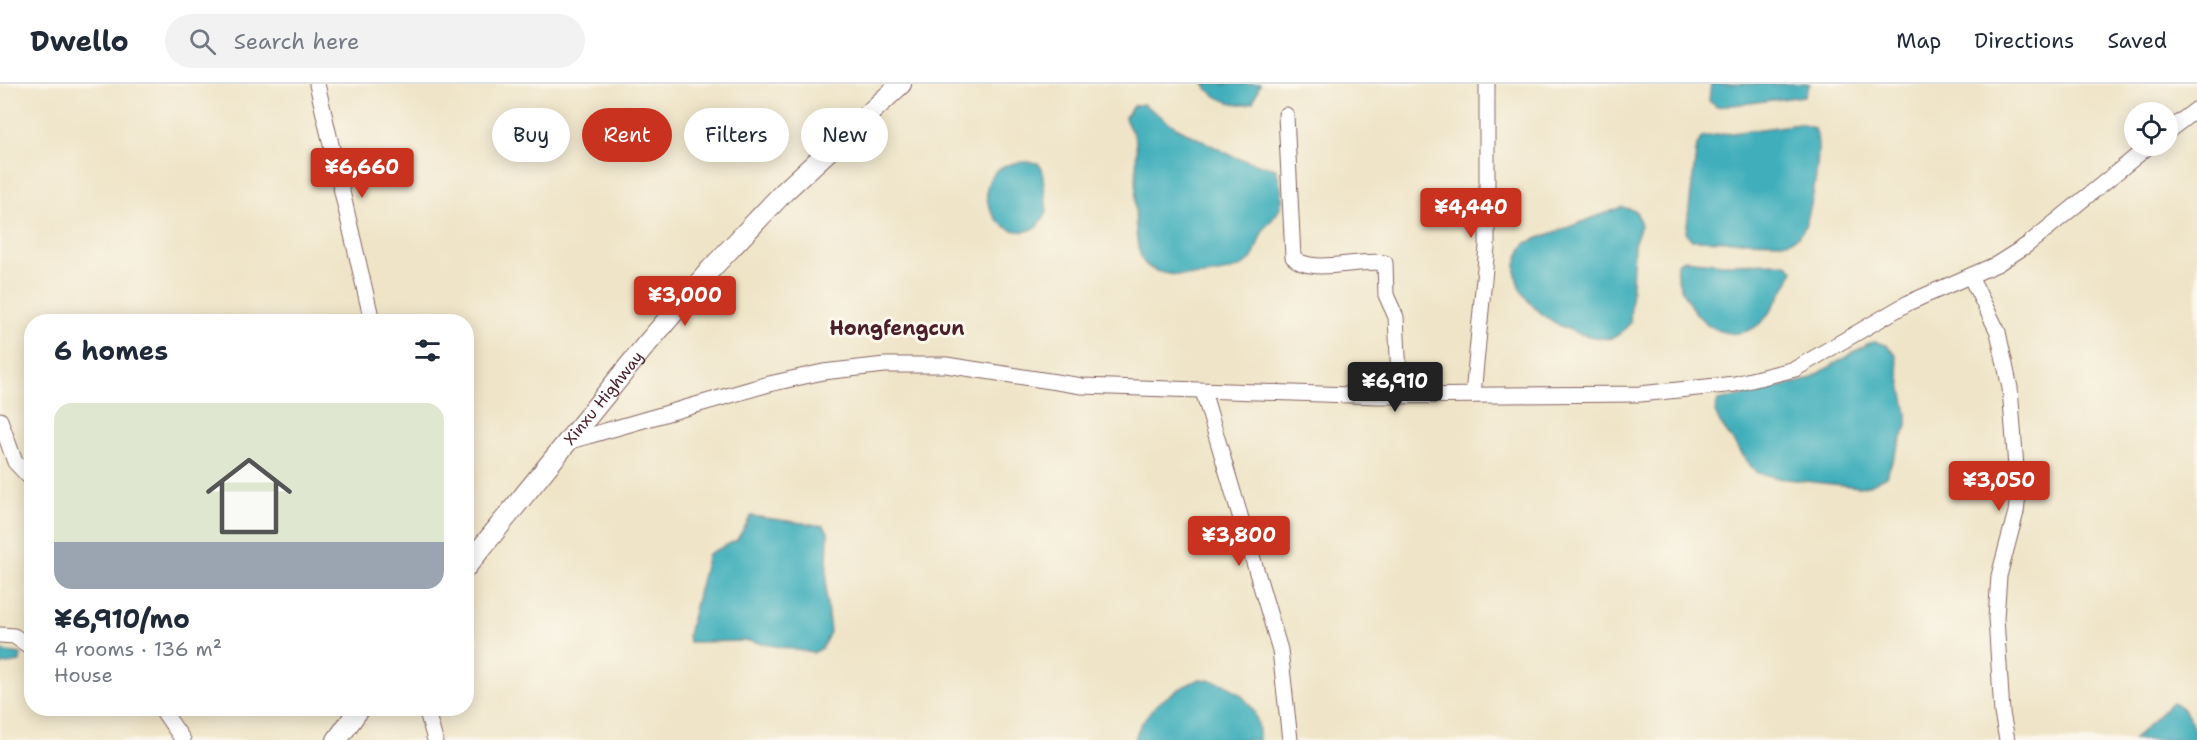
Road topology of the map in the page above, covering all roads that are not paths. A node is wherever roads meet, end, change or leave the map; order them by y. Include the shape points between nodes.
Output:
1 (317, 84) edge
2 (901, 84) edge
3 (1487, 84) edge
4 (2197, 109) edge
5 (1286, 115) dead end
6 (2178, 123) edge
7 (2137, 156) edge
8 (1970, 276) junction
9 (370, 314) edge
10 (1203, 391) junction
11 (1400, 396) junction
12 (1473, 396) junction
13 (0, 420) edge
14 (567, 442) junction
15 (24, 472) edge
16 (474, 557) edge
17 (0, 635) edge
18 (24, 643) edge
19 (167, 716) edge
20 (354, 716) edge
21 (428, 716) edge
22 (183, 740) edge
23 (337, 740) edge
24 (435, 740) edge
25 (1290, 740) edge
26 (2007, 740) edge

1 - 9 street
2 - 14 main road, Xinxu Highway via 747,230 677,307
3 - 12 street via 1487,247
4 - 6 street
5 - 11 street via 1293,257 1308,267 1371,260 1385,263 1386,295 1396,317
7 - 8 street via 2027,245
8 - 12 street via 1908,303 1795,369 1765,377 1672,393
8 - 26 street via 1998,332 2010,388 2018,494 1999,576 1996,618
10 - 11 street
10 - 14 street via 1082,386 946,365 885,365 823,372 769,384
10 - 25 street via 1280,650
11 - 12 street
13 - 15 street via 15,462
14 - 16 main road, Xinxu Highway
17 - 18 street via 14,636
19 - 22 street
20 - 23 main road
21 - 24 street

